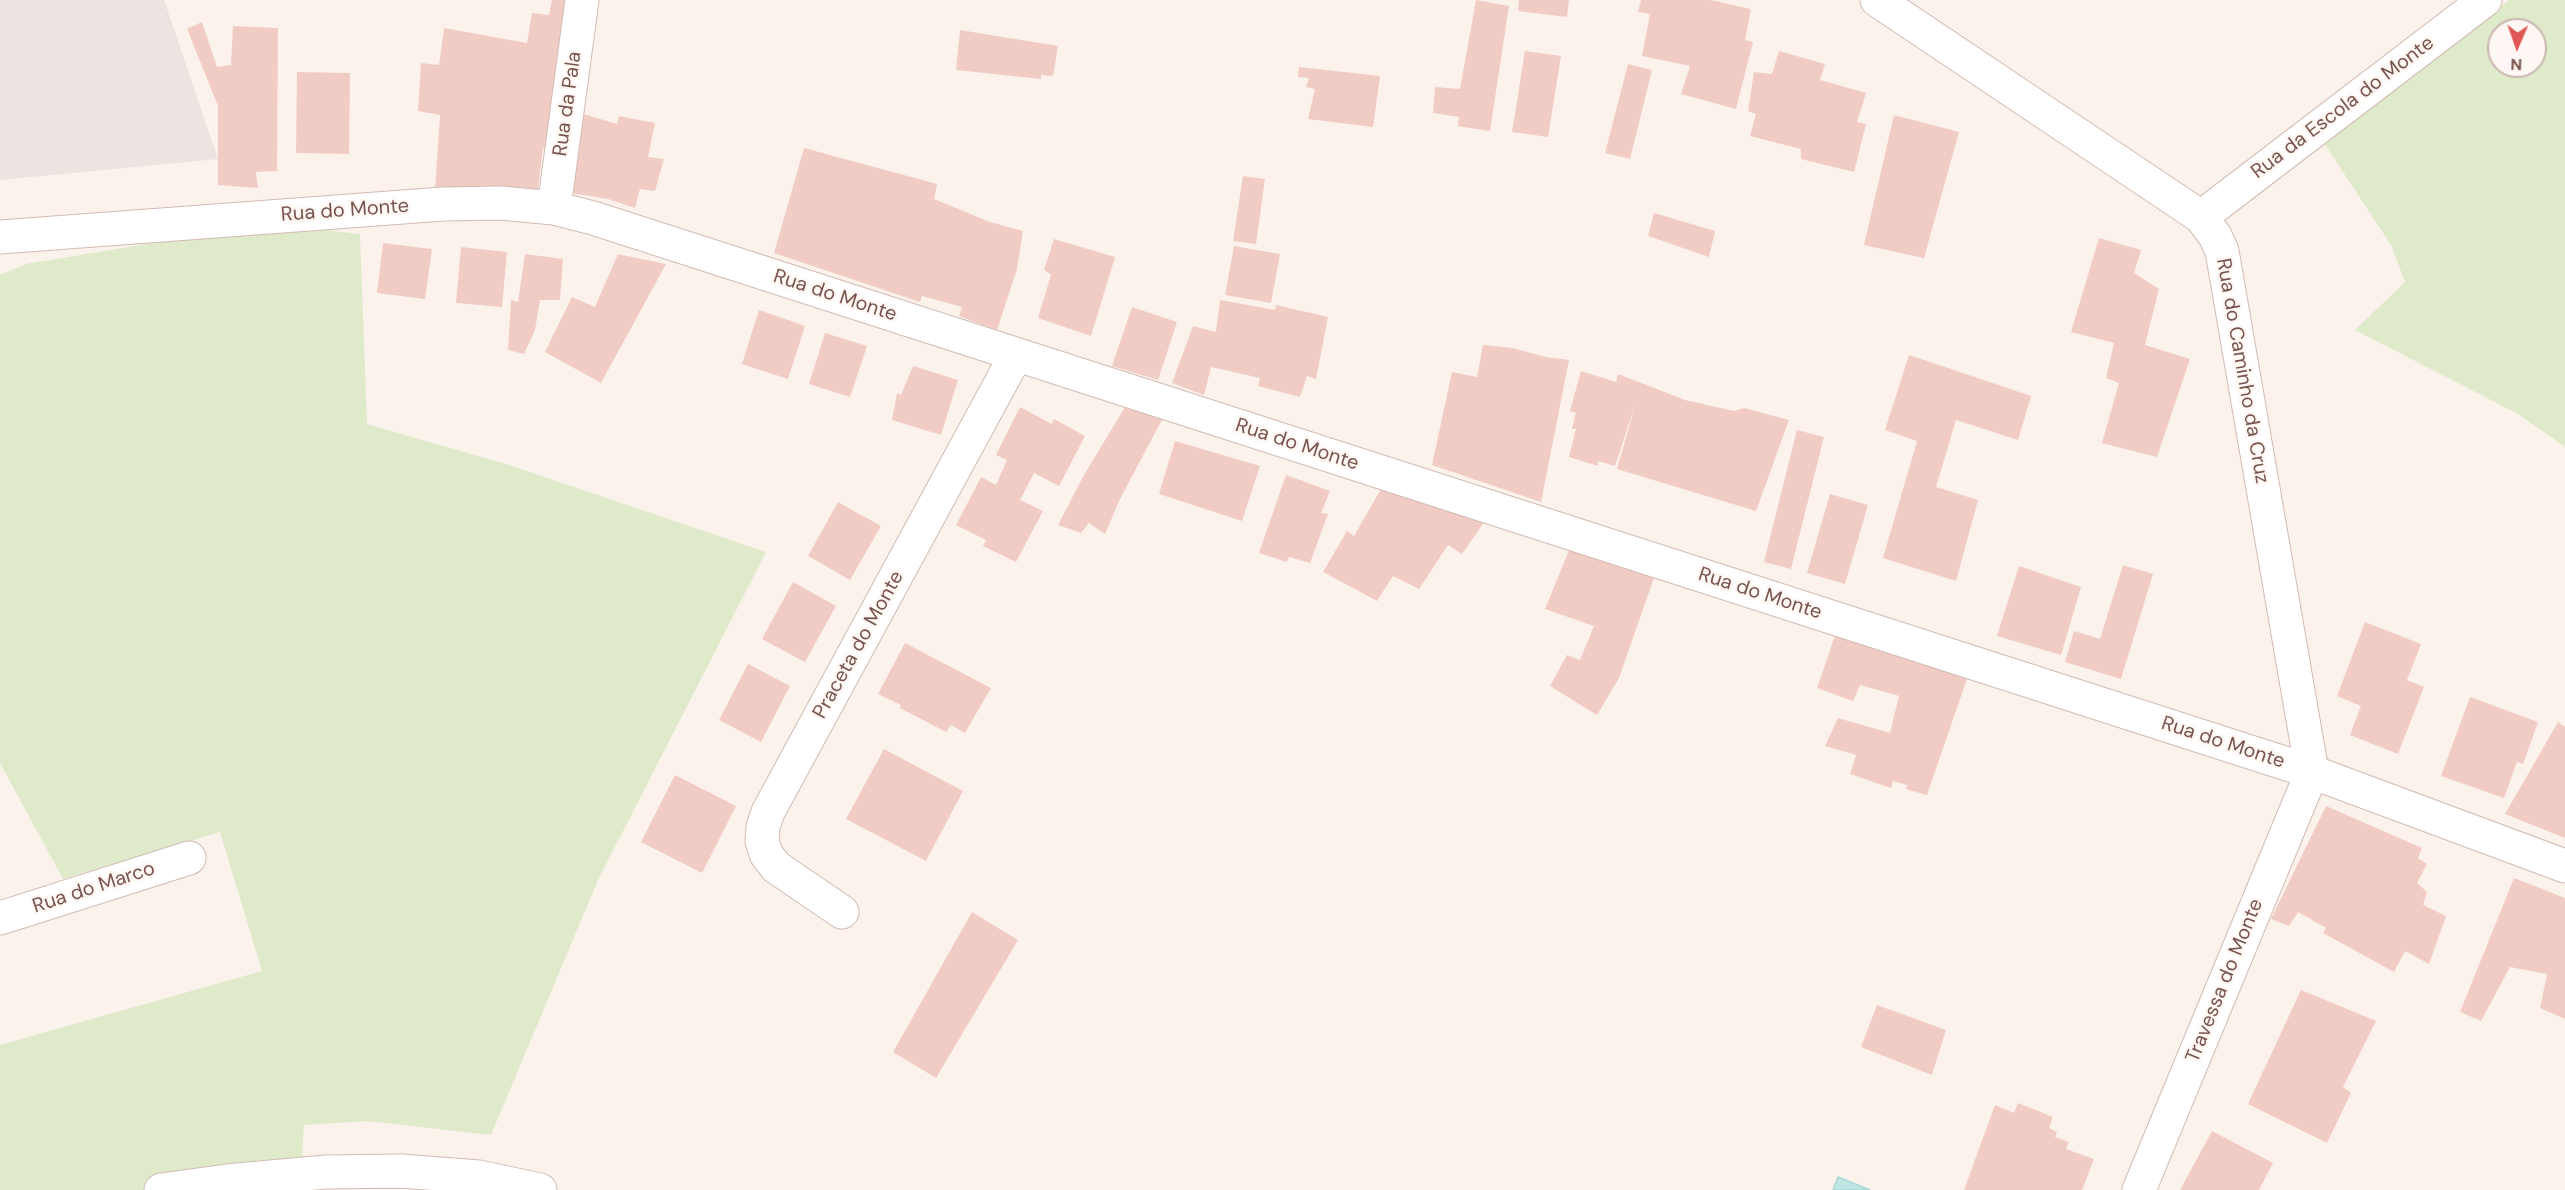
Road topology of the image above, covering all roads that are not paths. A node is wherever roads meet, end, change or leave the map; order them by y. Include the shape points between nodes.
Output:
1 (582, 0) edge
2 (1877, 0) edge
3 (2485, 0) edge
4 (554, 208) junction
5 (2201, 216) junction
6 (0, 237) edge
7 (1016, 355) junction
8 (2312, 772) junction
9 (189, 858) dead end
10 (2565, 866) edge
11 (842, 912) dead end
12 (0, 918) edge
13 (325, 1181) edge
14 (161, 1190) edge
15 (540, 1190) edge
16 (2139, 1190) edge

1 - 4 street, Rua da Pala
2 - 5 street, Rua do Caminho da Cruz
3 - 5 street, Rua da Escola do Monte
4 - 6 street, Rua do Monte via 501,203 443,204
4 - 7 street, Rua do Monte
5 - 8 street, Rua do Caminho da Cruz via 2222,251
7 - 8 street, Rua do Monte
7 - 11 street, Praceta do Monte via 763,827 762,842 776,867
8 - 10 street, Rua do Monte
8 - 16 street, Travessa do Monte
9 - 12 street, Rua do Marco
13 - 14 street via 227,1181
13 - 15 street via 401,1171 479,1177

